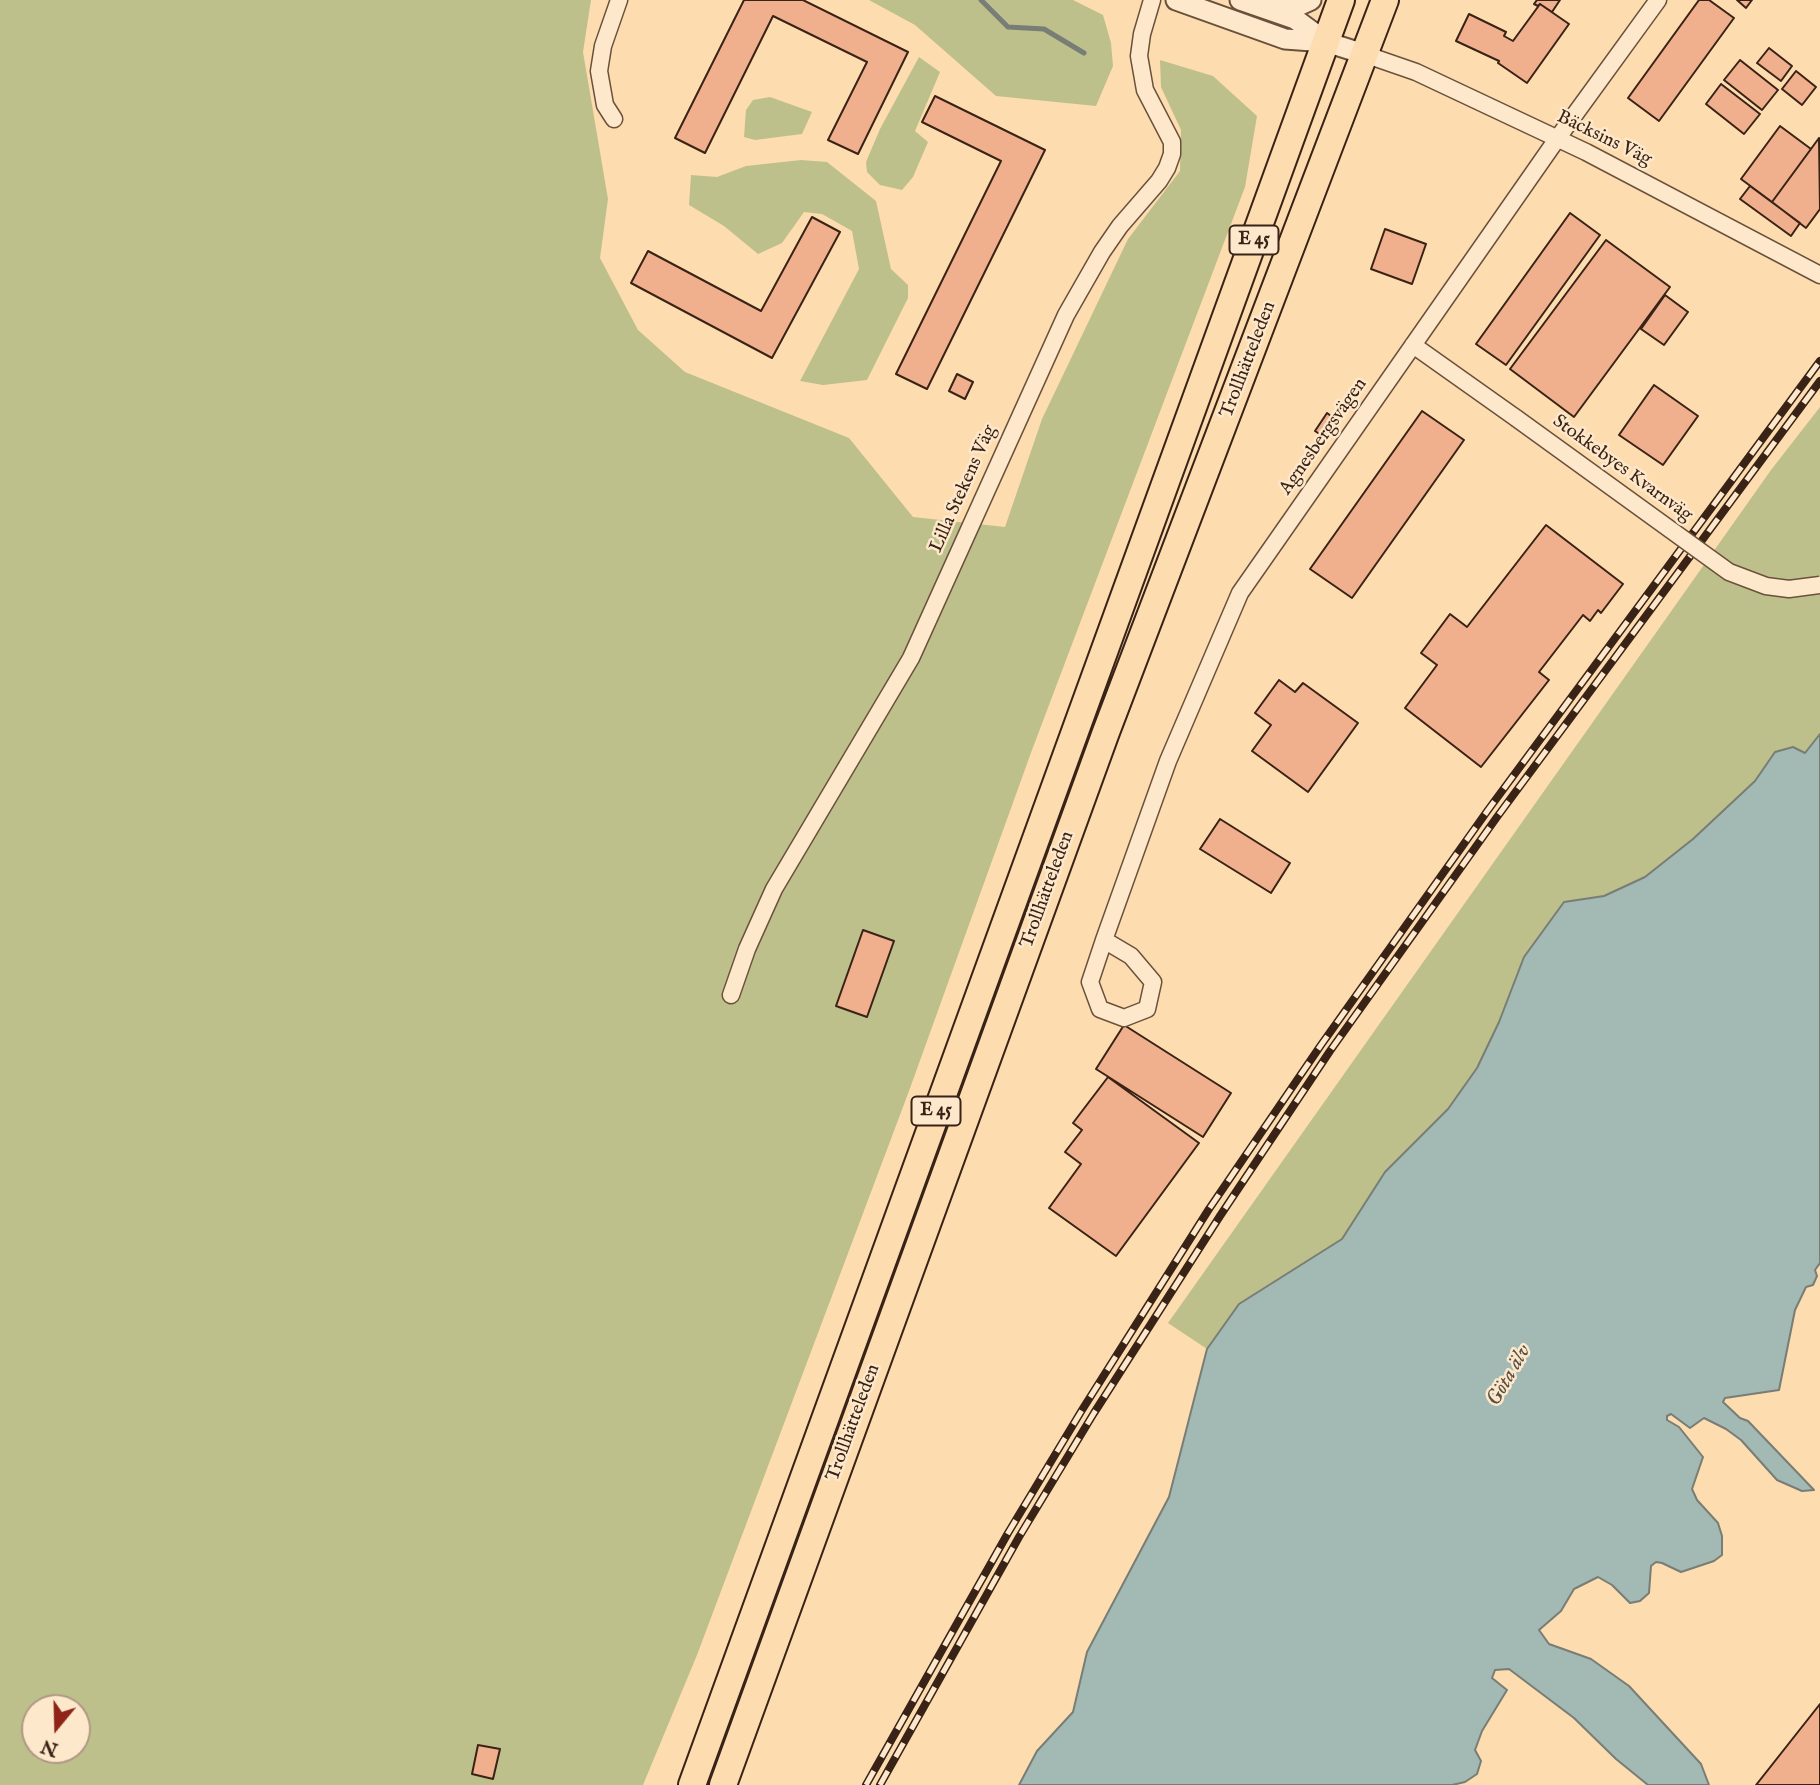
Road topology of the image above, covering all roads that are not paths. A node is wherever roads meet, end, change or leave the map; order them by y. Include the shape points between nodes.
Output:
1 (619, 0) edge
2 (1152, 0) edge
3 (1176, 0) edge
4 (1311, 0) edge
5 (1341, 0) edge
6 (1385, 0) edge
7 (1658, 0) edge
8 (1249, 3) edge
9 (1326, 42) junction
10 (1364, 54) junction
11 (614, 119) dead end
12 (1557, 139) junction
13 (1820, 275) edge
14 (1413, 345) junction
15 (1820, 585) edge
16 (1104, 940) junction
17 (732, 995) dead end
18 (692, 1785) edge
19 (723, 1785) edge

1 - 11 street via 599,71 605,105
2 - 17 street, Lilla Stekens Väg via 1139,56 1145,90 1172,142 1167,168 1108,243 1066,315 911,658 774,889
3 - 9 street via 1285,39
4 - 8 street via 1300,5
5 - 9 highway, Trollhätteleden / E 45
6 - 10 highway, Trollhätteleden / E 45
7 - 12 street, Agnesbergsvägen
8 - 9 street via 1295,19
9 - 10 street
9 - 18 highway, Trollhätteleden / E 45
10 - 12 street, Bäcksins Väg via 1416,72
10 - 19 highway, Trollhätteleden / E 45 via 1106,732
12 - 13 street, Bäcksins Väg
12 - 14 street, Agnesbergsvägen
14 - 15 street, Stokkebyes Kvarnväg, bridge via 1729,572 1766,586
14 - 16 street, Agnesbergsvägen via 1240,593 1168,761
16 - 16 street, Agnesbergsvägen via 1090,982 1100,1009 1124,1018 1147,1009 1153,982 1131,956

